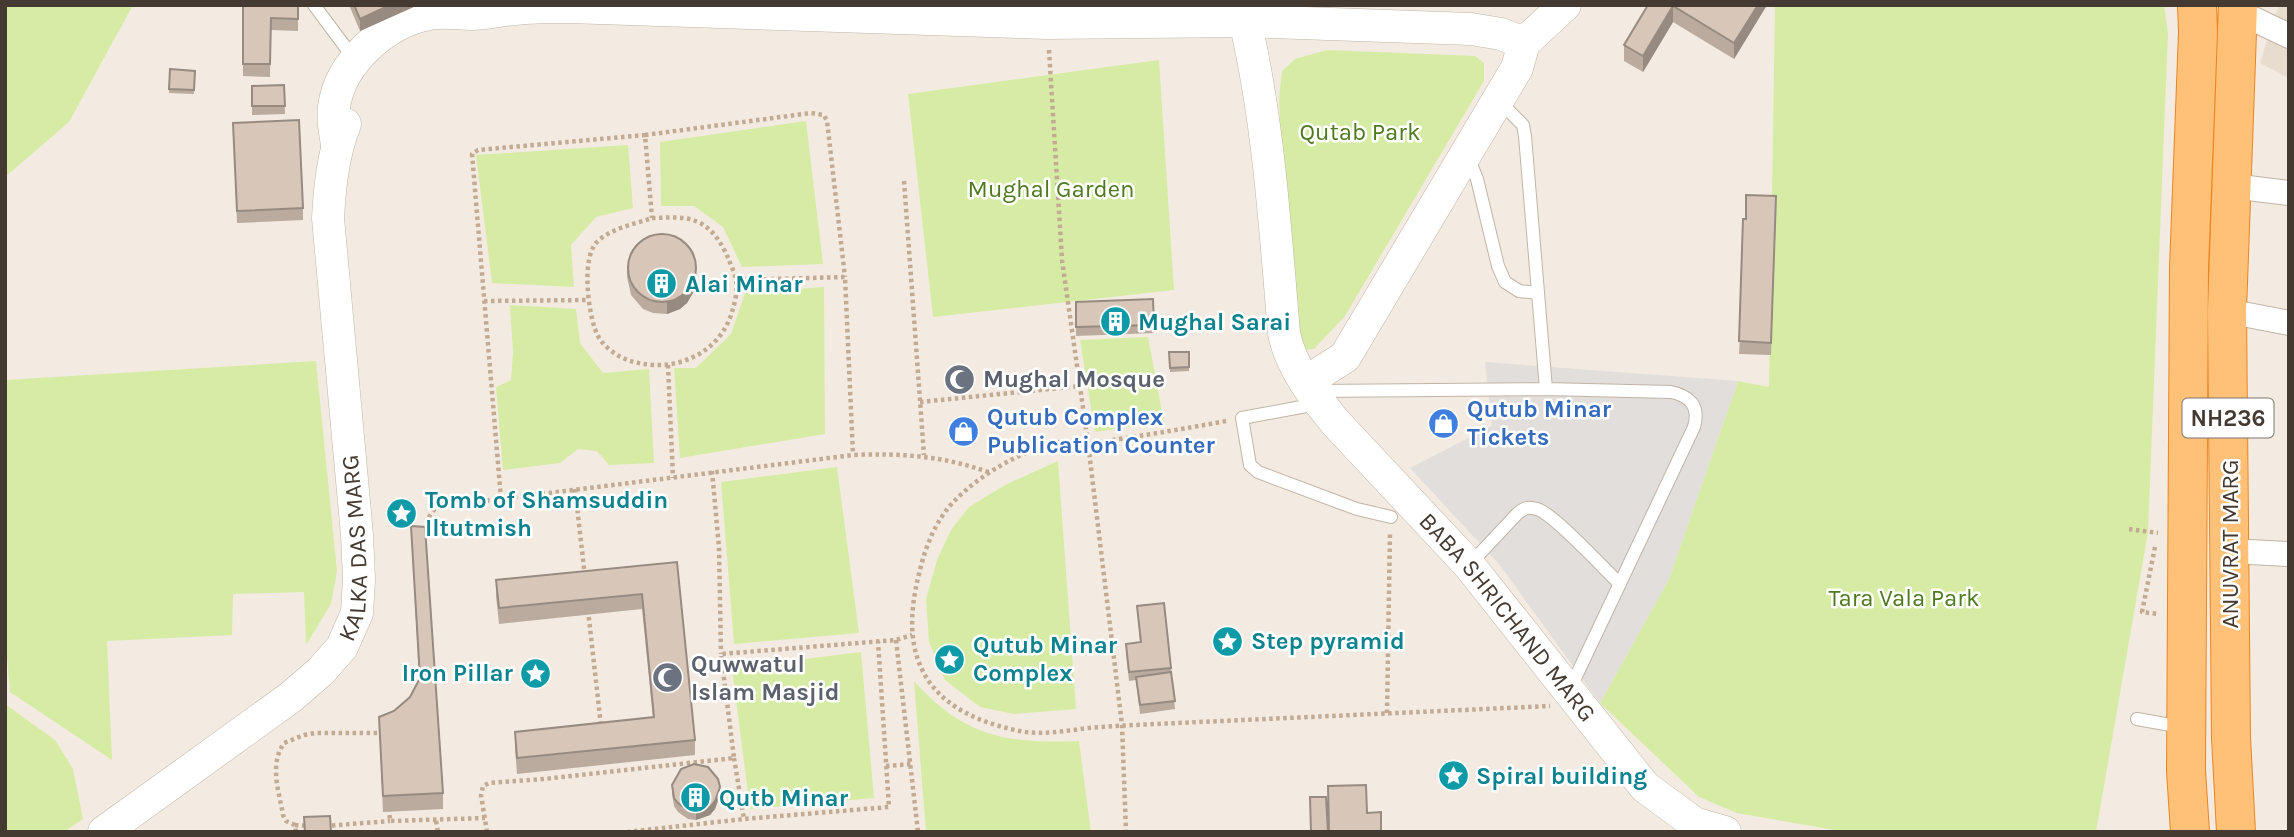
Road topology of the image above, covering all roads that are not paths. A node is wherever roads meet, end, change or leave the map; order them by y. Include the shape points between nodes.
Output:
1 (314, 5) edge
2 (1565, 5) edge
3 (2197, 5) edge
4 (568, 6) edge
5 (2238, 9) edge
6 (470, 14) junction
7 (1030, 17) edge
8 (1245, 21) junction
9 (2289, 36) edge
10 (1524, 43) junction
11 (355, 60) junction
12 (1498, 100) junction
13 (337, 144) junction
14 (1466, 153) junction
15 (2232, 186) junction
16 (2289, 193) edge
17 (1538, 293) junction
18 (2227, 311) junction
19 (2289, 323) edge
20 (1546, 389) junction
21 (1313, 392) junction
22 (1391, 517) road end
23 (2230, 551) junction
24 (2289, 554) edge
25 (1469, 565) junction
26 (1620, 584) junction
27 (1574, 699) junction
28 (2137, 719) dead end
29 (2186, 728) junction
30 (1696, 827) edge
31 (104, 832) edge
32 (1725, 832) edge
33 (2190, 832) edge
34 (2236, 832) edge

1 - 11 lane
2 - 10 street
3 - 29 highway, ANUVRAT MARG / NH236 via 2189,268
4 - 6 street, KALKA DAS MARG
4 - 7 street, KALKA DAS MARG
5 - 9 street
5 - 15 highway, ANUVRAT MARG / NH236
6 - 11 street, KALKA DAS MARG via 453,11 407,21 390,29
6 - 13 street, KALKA DAS MARG via 403,45 384,61 360,91
7 - 8 street, KALKA DAS MARG
8 - 10 street, KALKA DAS MARG via 1317,19 1471,29
8 - 21 street, BABA SHRICHAND MARG via 1266,133 1287,351
10 - 12 street via 1517,68
11 - 13 street, KALKA DAS MARG via 334,104
12 - 14 street
12 - 17 lane via 1523,125
13 - 31 street, KALKA DAS MARG via 328,218 357,535 357,613 342,647 291,697
14 - 17 lane via 1505,282 1519,291
14 - 21 street via 1345,357
15 - 16 street
15 - 18 highway, ANUVRAT MARG / NH236
17 - 20 lane
18 - 19 street
18 - 23 highway, ANUVRAT MARG / NH236
20 - 21 lane
20 - 26 lane via 1671,392 1693,403 1694,427
21 - 22 lane via 1242,418 1253,469 1357,509
21 - 25 street, BABA SHRICHAND MARG
23 - 24 street
23 - 34 highway, ANUVRAT MARG / NH236
25 - 26 lane via 1517,514 1534,508 1549,516
25 - 27 street, BABA SHRICHAND MARG
26 - 27 lane
27 - 30 street, BABA SHRICHAND MARG via 1644,788
28 - 29 lane
29 - 33 highway, ANUVRAT MARG / NH236
30 - 32 street, BABA SHRICHAND MARG

